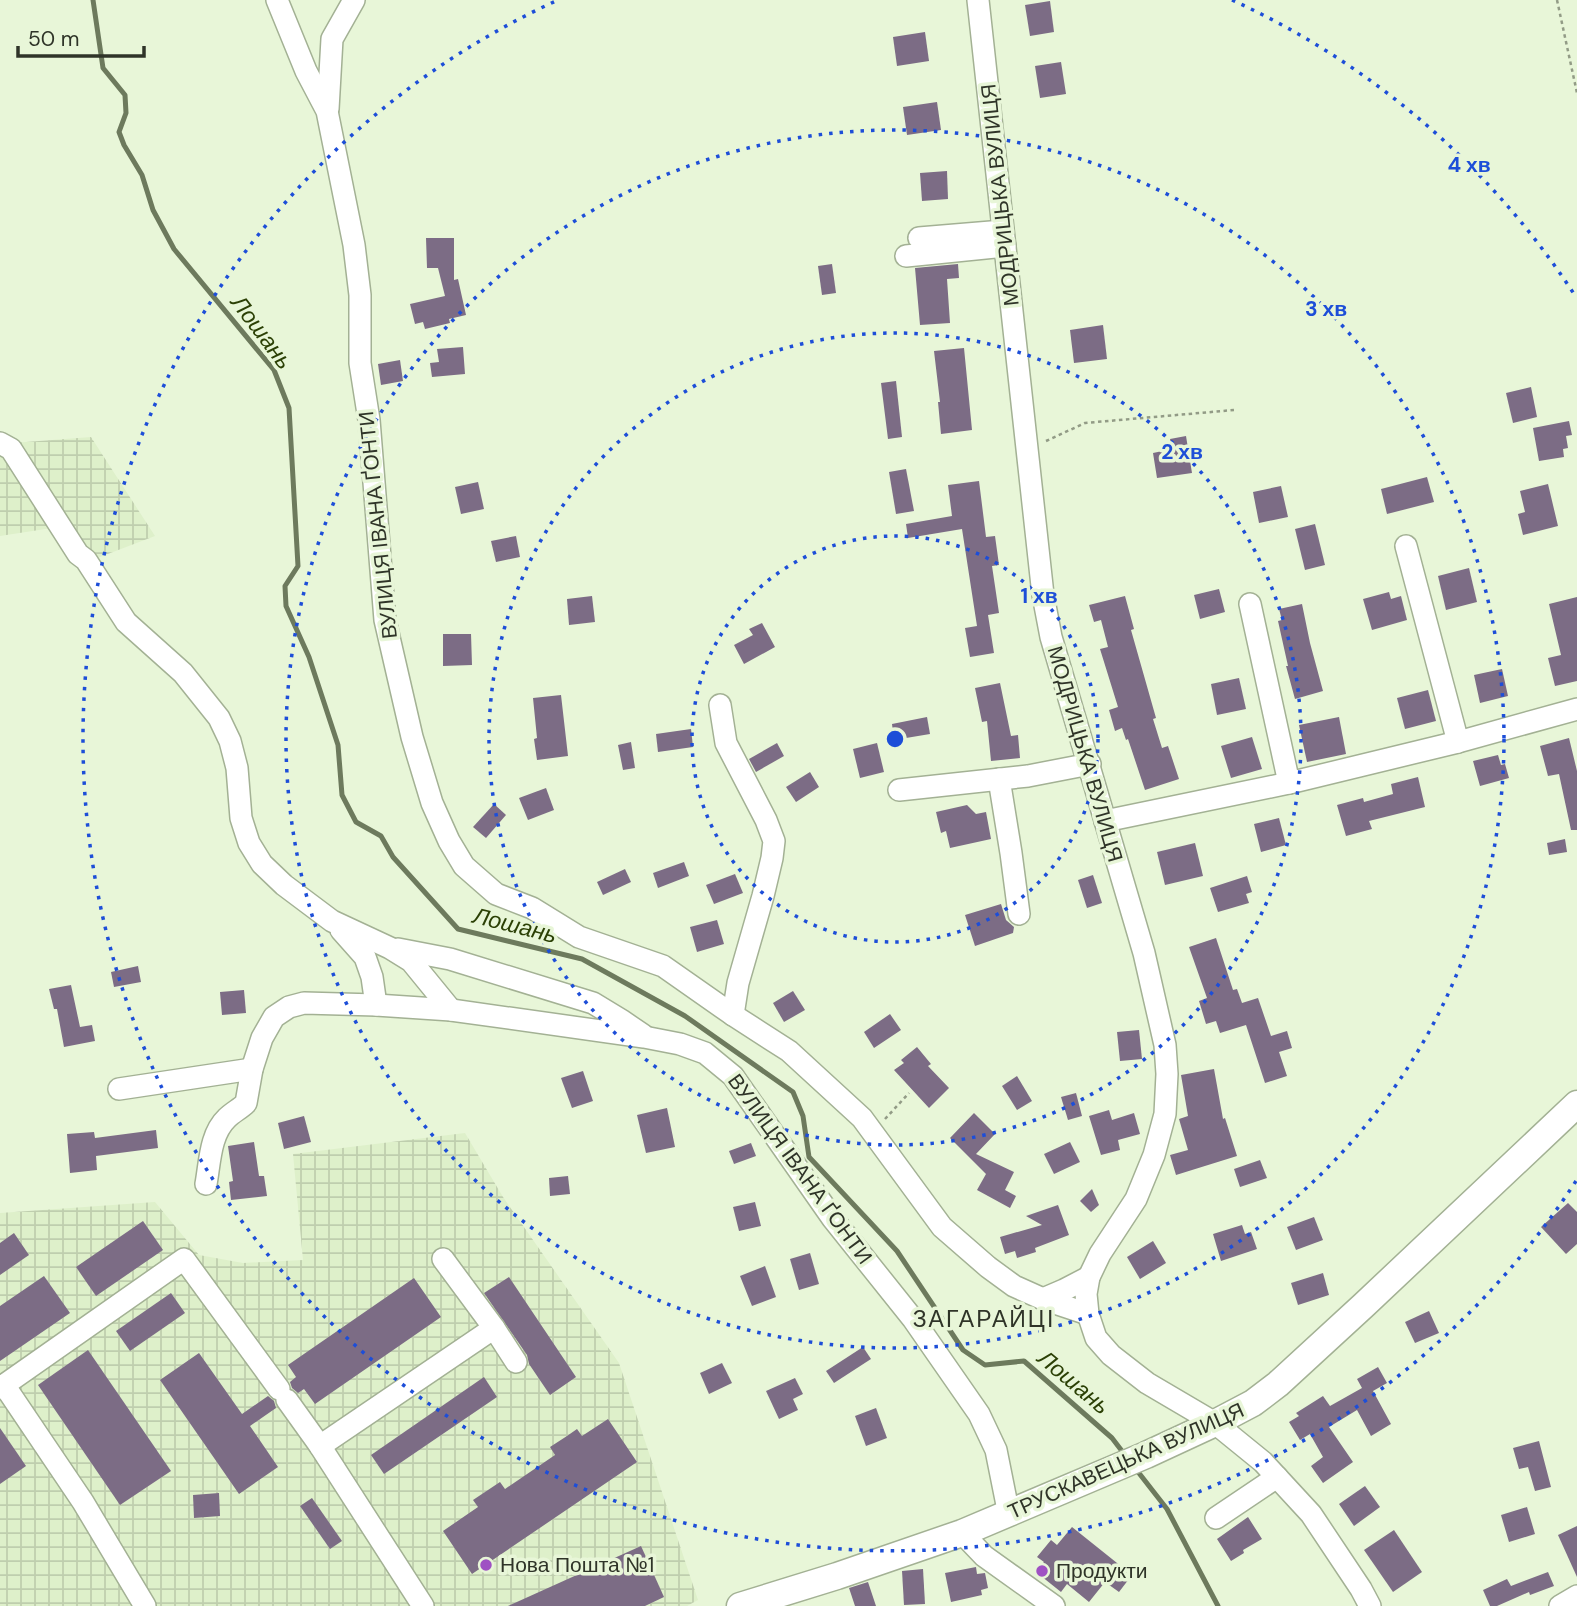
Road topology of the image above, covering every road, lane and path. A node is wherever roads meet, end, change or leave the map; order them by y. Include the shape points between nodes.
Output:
1 (277, 0) edge
2 (354, 0) edge
3 (978, 0) edge
4 (1557, 0) edge
5 (1577, 93) edge
6 (327, 111) junction
7 (919, 238) dead end
8 (1004, 238) junction
9 (906, 256) dead end
10 (1234, 410) dead end
11 (0, 443) edge
12 (1027, 450) junction
13 (1406, 546) dead end
14 (1250, 604) dead end
15 (720, 705) dead end
16 (1577, 709) edge
17 (1458, 742) junction
18 (1090, 764) junction
19 (999, 779) junction
20 (1289, 783) junction
21 (899, 790) dead end
22 (1105, 821) junction
23 (1018, 914) dead end
24 (332, 921) junction
25 (390, 948) junction
26 (376, 1004) junction
27 (451, 1010) junction
28 (733, 1016) junction
29 (644, 1037) junction
30 (252, 1069) junction
31 (119, 1089) dead end
32 (909, 1093) dead end
33 (1577, 1104) edge
34 (872, 1133) junction
35 (206, 1184) dead end
36 (443, 1259) dead end
37 (1089, 1277) junction
38 (1042, 1299) junction
39 (1088, 1314) junction
40 (495, 1328) junction
41 (516, 1362) dead end
42 (2, 1387) edge
43 (1215, 1423) junction
44 (320, 1447) junction
45 (1277, 1477) junction
46 (1009, 1515) junction
47 (1216, 1518) dead end
48 (962, 1533) junction
49 (1577, 1596) edge
50 (145, 1606) edge
51 (424, 1606) edge
52 (740, 1606) edge
53 (1054, 1606) edge
54 (1370, 1606) edge
55 (1560, 1606) edge

1 - 6 street, ВУЛИЦЯ ІВАНА ҐОНТИ
2 - 6 street via 332,38
3 - 8 street, МОДРИЦЬКА ВУЛИЦЯ
4 - 5 path
6 - 28 street, ВУЛИЦЯ ІВАНА ҐОНТИ via 360,295 360,363 385,620 409,724 432,803 449,841 464,866 496,894 532,908 579,937 663,966
7 - 8 street
8 - 9 street
8 - 12 street, МОДРИЦЬКА ВУЛИЦЯ
10 - 12 path via 1085,423
11 - 24 street via 11,449 126,622 183,673 219,718 237,768 241,818 262,864
12 - 18 street, МОДРИЦЬКА ВУЛИЦЯ via 1051,637
13 - 17 street
14 - 20 street
15 - 28 street via 726,743 774,841
16 - 17 street
17 - 20 street
18 - 19 street
18 - 22 street, МОДРИЦЬКА ВУЛИЦЯ
19 - 21 street
19 - 23 street
20 - 22 street
22 - 37 street, МОДРИЦЬКА ВУЛИЦЯ via 1156,999 1167,1074 1165,1114 1154,1155 1136,1199
24 - 25 street
24 - 26 street via 365,957
25 - 27 street via 411,961
25 - 29 street via 450,959 593,1003
26 - 27 street, ВУЛИЦЯ ІВАНА ҐОНТИ
26 - 30 street, ВУЛИЦЯ ІВАНА ҐОНТИ via 289,1007 274,1017
27 - 29 street, ВУЛИЦЯ ІВАНА ҐОНТИ
28 - 34 street, ВУЛИЦЯ ІВАНА ҐОНТИ via 789,1051 862,1118
29 - 46 street, ВУЛИЦЯ ІВАНА ҐОНТИ via 705,1053 733,1076 979,1414 996,1450
30 - 31 street
30 - 35 street, ВУЛИЦЯ ІВАНА ҐОНТИ via 246,1103 227,1118 212,1145
32 - 34 path
33 - 43 main road, ТРУСКАВЕЦЬКА ВУЛИЦЯ via 1278,1384
34 - 38 street, ВУЛИЦЯ ІВАНА ҐОНТИ via 942,1227 1014,1286
36 - 40 street
37 - 38 street
37 - 39 street, МОДРИЦЬКА ВУЛИЦЯ
38 - 39 street, ВУЛИЦЯ ІВАНА ҐОНТИ
39 - 43 street, МОДРИЦЬКА ВУЛИЦЯ via 1096,1338 1111,1356
40 - 41 street
40 - 44 street
42 - 44 street via 184,1259
42 - 50 street via 83,1502
43 - 45 street, МОДРИЦЬКА ВУЛИЦЯ
43 - 46 main road, ТРУСКАВЕЦЬКА ВУЛИЦЯ
44 - 51 street
45 - 47 street
45 - 54 street, МОДРИЦЬКА ВУЛИЦЯ via 1311,1514
46 - 48 main road, ТРУСКАВЕЦЬКА ВУЛИЦЯ
48 - 52 main road, ТРУСКАВЕЦЬКА ВУЛИЦЯ
48 - 53 street via 984,1556
49 - 55 street

